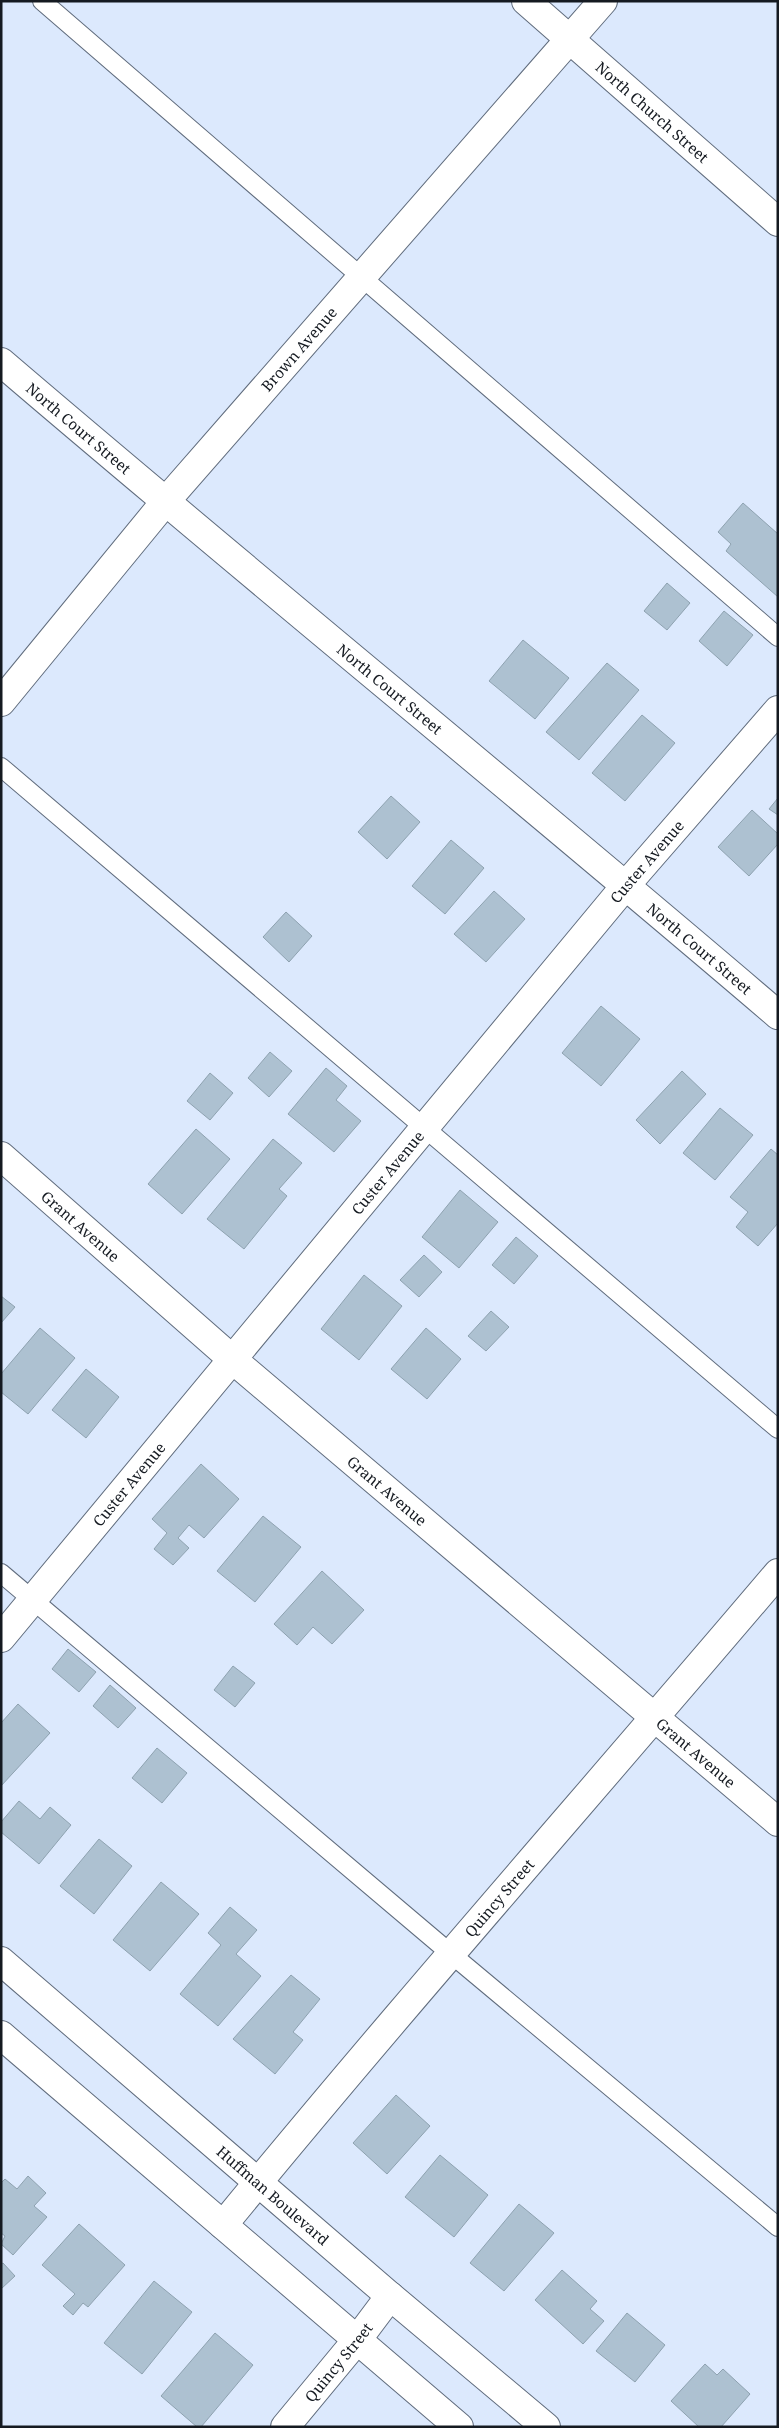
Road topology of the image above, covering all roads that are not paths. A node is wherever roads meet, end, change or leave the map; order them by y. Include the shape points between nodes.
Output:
1 (42, 1) edge
2 (526, 1) edge
3 (603, 1) edge
4 (570, 40) junction
5 (778, 222) edge
6 (361, 279) junction
7 (1, 362) edge
8 (165, 502) junction
9 (778, 637) edge
10 (1, 702) edge
11 (778, 710) edge
12 (1, 767) edge
13 (626, 885) junction
14 (778, 1014) edge
15 (424, 1128) junction
16 (1, 1156) edge
17 (232, 1359) junction
18 (778, 1429) edge
19 (1, 1573) edge
20 (778, 1573) edge
21 (33, 1601) junction
22 (1, 1638) edge
23 (656, 1717) junction
24 (778, 1822) edge
25 (450, 1953) junction
26 (1, 1961) edge
27 (1, 2035) edge
28 (258, 2183) junction
29 (223, 2225) junction
30 (778, 2227) edge
31 (390, 2296) junction
32 (357, 2340) junction
33 (285, 2427) edge
34 (459, 2427) edge
35 (546, 2427) edge

1 - 6 lane
2 - 4 street, North Church Street
3 - 4 street, Brown Avenue
4 - 5 street, North Church Street
4 - 6 street, Brown Avenue
6 - 8 street, Brown Avenue
6 - 9 lane
7 - 8 street, North Court Street
8 - 10 street, Brown Avenue
8 - 13 street, North Court Street
11 - 13 street, Custer Avenue
12 - 15 lane
13 - 14 street, North Court Street
13 - 15 street, Custer Avenue
15 - 17 street, Custer Avenue
15 - 18 lane
16 - 17 street, Grant Avenue
17 - 21 street, Custer Avenue
17 - 23 street, Grant Avenue
19 - 21 lane
20 - 23 street, Quincy Street
21 - 22 street, Custer Avenue
21 - 25 lane
23 - 24 street, Grant Avenue
23 - 25 street, Quincy Street
25 - 28 street, Quincy Street
25 - 30 lane
26 - 28 street, Huffman Boulevard
27 - 29 street
28 - 29 street, Quincy Street
28 - 31 street, Huffman Boulevard
29 - 32 street
31 - 32 street, Quincy Street
31 - 35 street, Huffman Boulevard
32 - 33 street, Quincy Street
32 - 34 street

